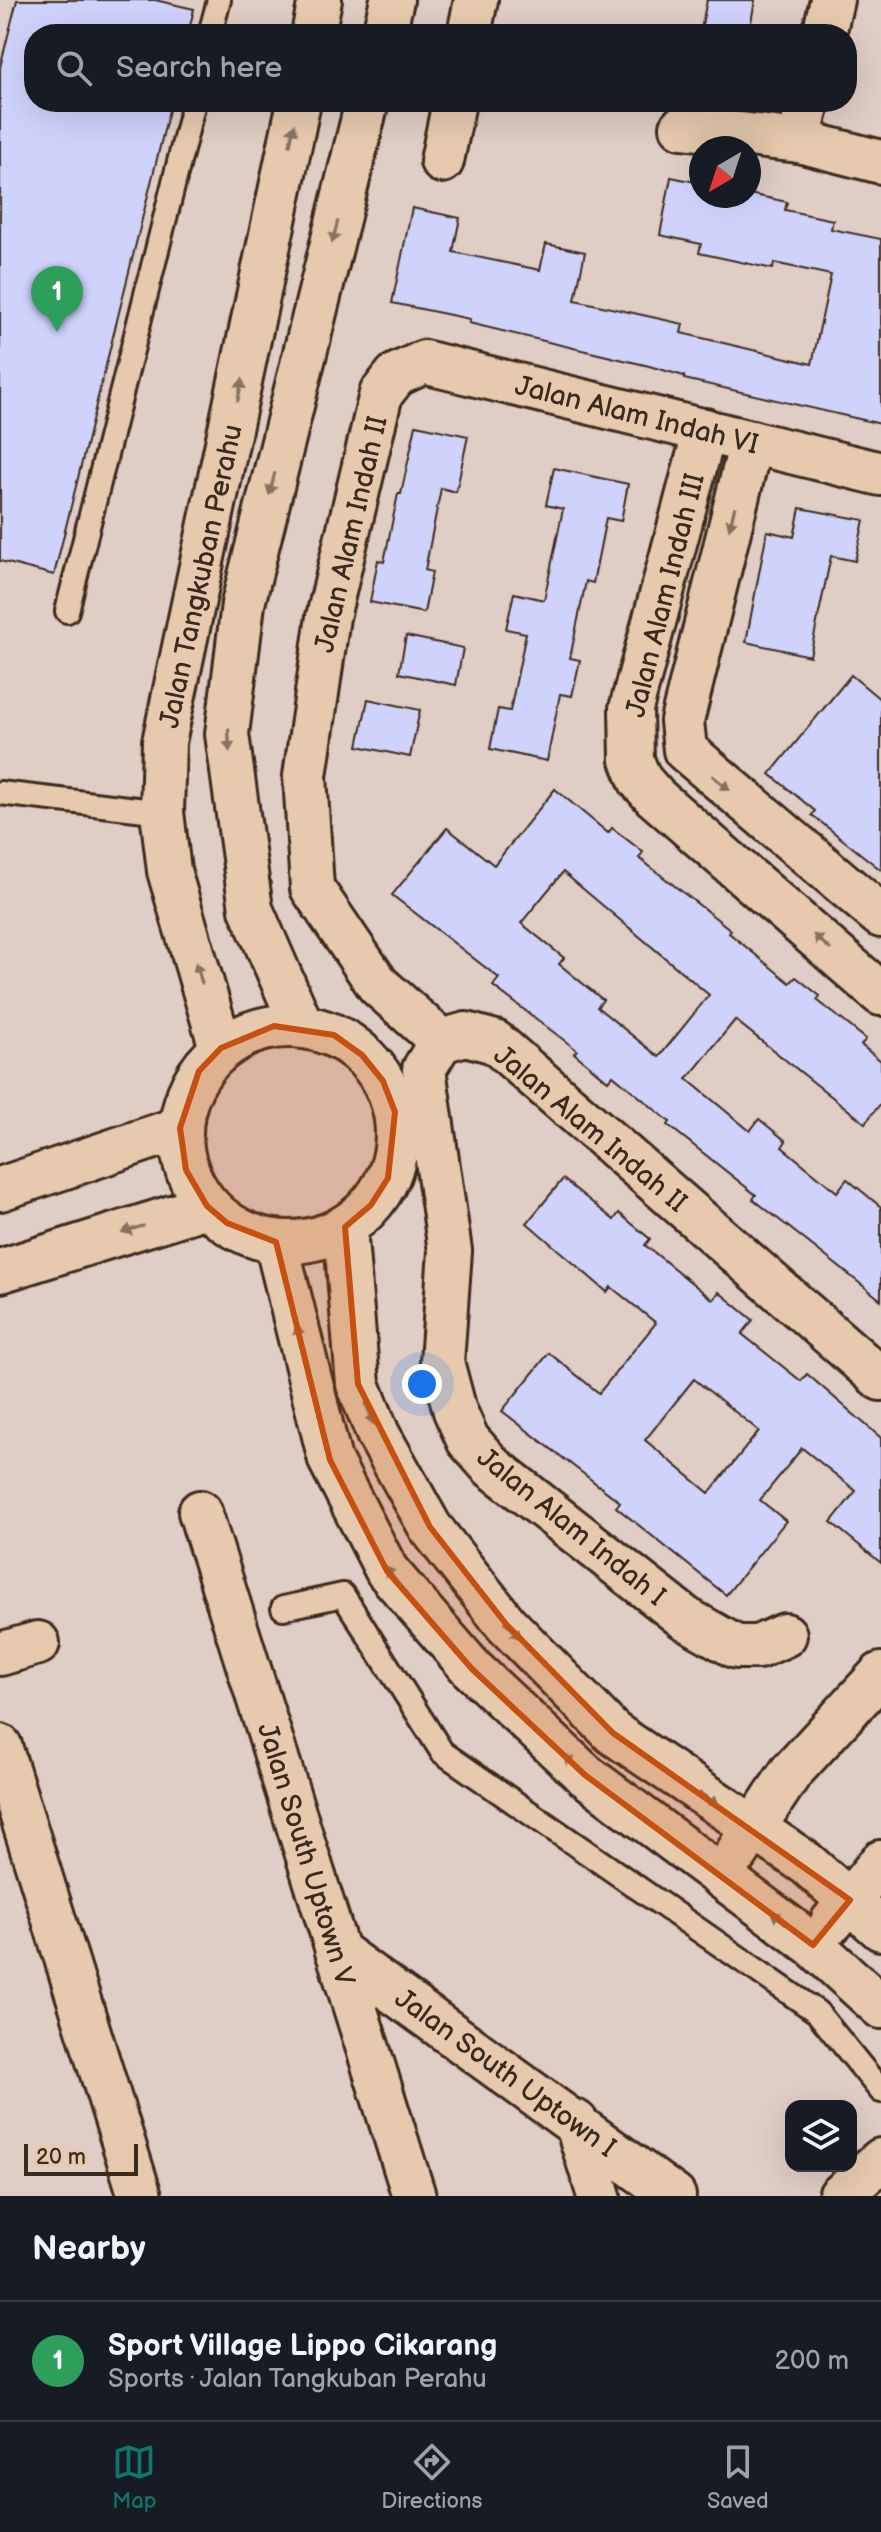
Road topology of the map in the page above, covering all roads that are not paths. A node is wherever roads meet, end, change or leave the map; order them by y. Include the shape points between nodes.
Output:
1 (219, 0) edge
2 (320, 0) edge
3 (392, 0) edge
4 (476, 0) edge
5 (832, 0) edge
6 (213, 24) edge
7 (315, 24) edge
8 (386, 24) edge
9 (471, 24) edge
10 (826, 24) edge
11 (192, 112) edge
12 (297, 112) edge
13 (365, 112) edge
14 (452, 112) edge
15 (803, 122) edge
16 (682, 127) dead end
17 (442, 161) dead end
18 (881, 162) edge
19 (396, 375) joint
20 (705, 430) junction
21 (751, 442) junction
22 (881, 474) edge
23 (67, 611) dead end
24 (685, 750) junction
25 (632, 760) junction
26 (0, 793) edge
27 (162, 812) junction
28 (881, 916) edge
29 (881, 994) edge
30 (302, 1026) junction
31 (441, 1041) junction
32 (221, 1048) junction
33 (180, 1128) junction
34 (0, 1189) edge
35 (207, 1206) junction
36 (345, 1227) junction
37 (276, 1242) junction
38 (0, 1271) edge
39 (881, 1379) edge
40 (200, 1512) dead end
41 (283, 1608) dead end
42 (785, 1635) dead end
43 (881, 1674) edge
44 (0, 1746) edge
45 (752, 1829) junction
46 (881, 1862) edge
47 (730, 1880) junction
48 (850, 1900) junction
49 (881, 1929) edge
50 (813, 1945) junction
51 (337, 1951) junction
52 (881, 2007) edge
53 (881, 2091) edge
54 (576, 2122) junction
55 (881, 2160) edge
56 (140, 2196) edge
57 (414, 2196) edge
58 (599, 2196) edge
59 (674, 2196) edge
60 (840, 2196) edge

1 - 6 lane
2 - 7 street
3 - 8 street
4 - 9 street
5 - 10 street
11 - 23 lane
27 -> 12 street, Jalan Tangkuban Perahu via 164,742
13 -> 30 street, Jalan Tangkuban Perahu via 243,604 227,734 251,909
14 - 17 street
15 - 16 street
15 - 18 street
19 - 20 street, Jalan Alam Indah VI via 424,362
19 - 31 street, Jalan Alam Indah II via 381,394 328,617 305,776 311,874 312,888 378,985
20 - 21 street, Jalan Alam Indah VI
20 - 25 street, Jalan Alam Indah III via 631,709
21 - 22 street, Jalan Alam Indah VI
21 -> 24 street, Jalan Alam Indah III via 682,721
24 - 25 street, Jalan Alam Indah III
24 -> 28 street
29 -> 25 street, Jalan Alam Indah III via 655,797
26 - 27 lane
32 -> 27 street, Jalan Tangkuban Perahu via 169,871
30 - 32 street via 274,1026
30 - 36 street via 334,1035 362,1055 383,1081 395,1112 397,1145 388,1178 371,1205
31 - 39 street, Jalan Alam Indah II via 466,1034 495,1042
31 - 42 street, Jalan Alam Indah I via 424,1069 450,1251 442,1362 468,1440 491,1466 685,1618 736,1647 758,1647
32 - 33 street via 199,1071
33 - 34 street
33 - 35 street via 186,1170
35 - 37 street via 250,1236
35 -> 38 street
36 - 37 street via 324,1237
36 -> 45 street via 358,1384 378,1434 430,1527 506,1624 613,1733
47 -> 37 street via 585,1775 472,1669 387,1571 330,1460
40 - 51 street, Jalan South Uptown V
41 - 53 lane via 343,1595 442,1752 817,2012
43 - 45 street via 791,1772
44 - 56 street
45 - 47 street via 737,1852
45 - 48 street via 806,1863
46 - 48 street
50 -> 47 street
48 - 49 street
48 - 50 street
50 - 52 street
51 - 54 street, Jalan South Uptown I
51 - 57 street, Jalan South Uptown V
54 - 58 street
54 - 59 street, Jalan South Uptown I
55 - 60 street

